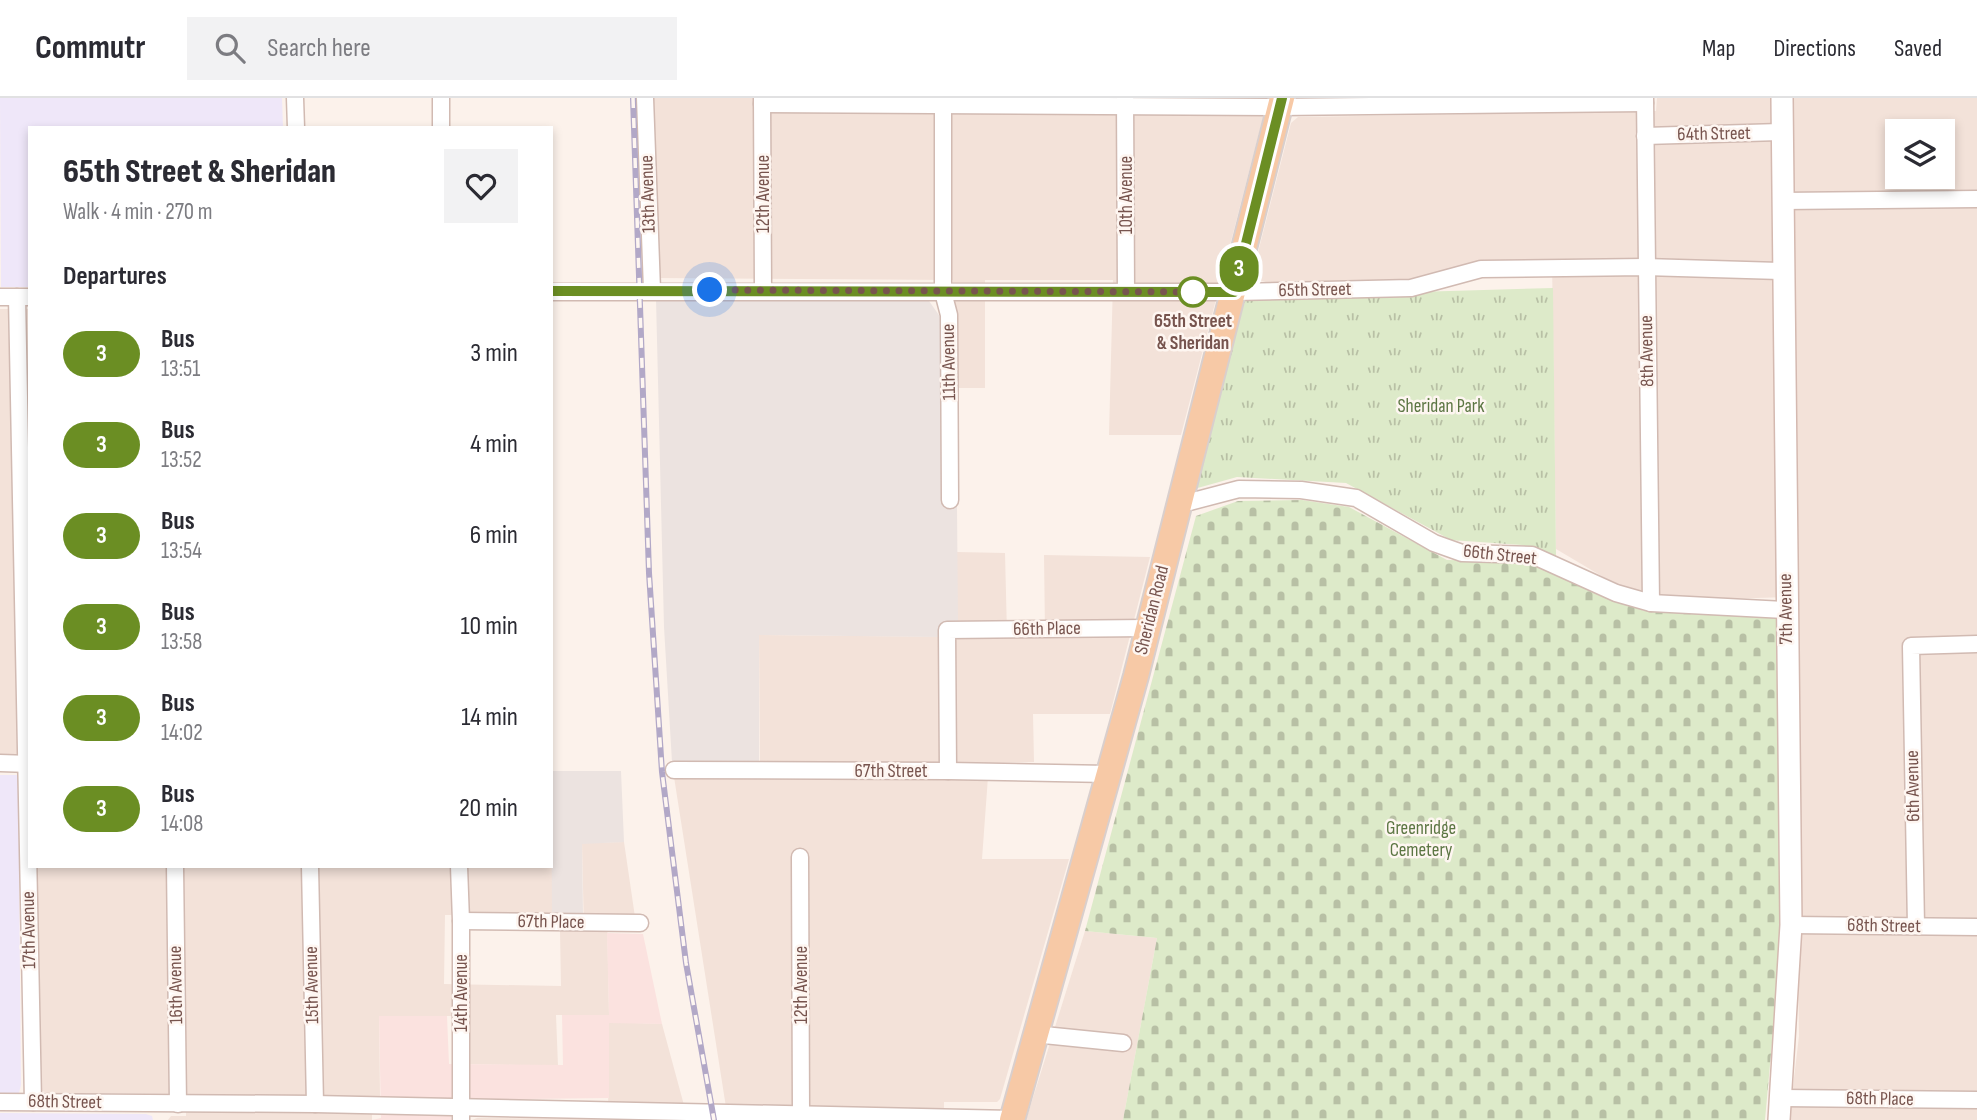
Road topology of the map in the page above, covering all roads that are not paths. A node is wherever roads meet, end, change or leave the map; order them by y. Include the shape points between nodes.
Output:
1 (295, 98) edge
2 (441, 98) edge
3 (645, 98) edge
4 (1782, 98) edge
5 (762, 101) edge
6 (1125, 101) edge
7 (1644, 101) edge
8 (943, 102) edge
9 (1281, 102) edge
10 (296, 126) edge
11 (441, 126) edge
12 (1783, 132) junction
13 (1645, 136) junction
14 (1977, 199) edge
15 (1783, 201) junction
16 (1645, 267) junction
17 (1783, 271) junction
18 (652, 290) junction
19 (763, 291) junction
20 (1126, 291) junction
21 (553, 292) edge
22 (943, 292) junction
23 (1234, 292) junction
24 (16, 297) edge
25 (950, 500) dead end
26 (1178, 505) junction
27 (1651, 603) junction
28 (1786, 610) junction
29 (1148, 628) junction
30 (1977, 644) edge
31 (0, 763) edge
32 (28, 764) edge
33 (674, 770) dead end
34 (947, 771) junction
35 (1108, 774) junction
36 (800, 857) dead end
37 (30, 868) edge
38 (175, 868) edge
39 (310, 868) edge
40 (459, 868) edge
41 (461, 921) junction
42 (640, 923) dead end
43 (1791, 925) junction
44 (1916, 926) junction
45 (1977, 927) edge
46 (1034, 1034) junction
47 (1123, 1043) dead end
48 (1782, 1098) junction
49 (1977, 1100) edge
50 (0, 1102) edge
51 (33, 1102) junction
52 (315, 1104) junction
53 (169, 1109) edge
54 (801, 1113) junction
55 (461, 1114) edge
56 (644, 1115) edge
57 (1012, 1119) edge
58 (1779, 1120) edge

1 - 10 street
2 - 11 street
3 - 18 street, 13th Avenue
4 - 12 street, 7th Avenue
5 - 8 street
5 - 19 street, 12th Avenue
6 - 8 street
6 - 9 street
6 - 20 street, 10th Avenue
7 - 9 street
7 - 13 street, 8th Avenue
8 - 22 street, 11th Avenue
9 - 23 main road, Sheridan Road
12 - 13 street, 64th Street
12 - 15 street, 7th Avenue
13 - 16 street, 8th Avenue
14 - 15 street
15 - 17 street, 7th Avenue
16 - 17 street, 65th Street
16 - 23 street, 65th Street via 1481,269 1410,288
16 - 27 street, 8th Avenue
17 - 28 street, 7th Avenue
18 - 19 street, 65th Street
18 - 21 street, 65th Street
19 - 22 street, 65th Street
20 - 22 street, 65th Street
20 - 23 street, 65th Street
22 - 25 street, 11th Avenue via 949,315
23 - 26 main road, Sheridan Road
24 - 32 street, 17th Avenue
26 - 27 street, 66th Street via 1239,489 1301,490 1356,498 1434,543 1462,553 1532,555 1616,593
26 - 29 main road, Sheridan Road
27 - 28 street, 66th Street
28 - 43 street, 7th Avenue
29 - 34 street, 66th Place via 947,630
29 - 35 main road, Sheridan Road
30 - 44 street, 6th Avenue via 1911,646
31 - 32 street
33 - 34 street, 67th Street
34 - 35 street, 67th Street
35 - 46 main road, Sheridan Road
36 - 54 street, 12th Avenue
37 - 51 street, 17th Avenue
38 - 53 street, 16th Avenue
39 - 52 street, 15th Avenue
40 - 41 street, 14th Avenue
41 - 42 street, 67th Place
41 - 55 street, 14th Avenue
43 - 44 street, 68th Street
43 - 48 street, 7th Avenue
44 - 45 street, 68th Street
46 - 47 street
46 - 57 main road, Sheridan Road
48 - 49 street, 68th Place
48 - 58 street, 7th Avenue
50 - 51 street, 68th Street
51 - 53 street, 68th Street
52 - 53 street, 68th Street
52 - 55 street, 68th Street
54 - 56 street, 68th Street
54 - 57 street, 68th Street
55 - 56 street, 68th Street

